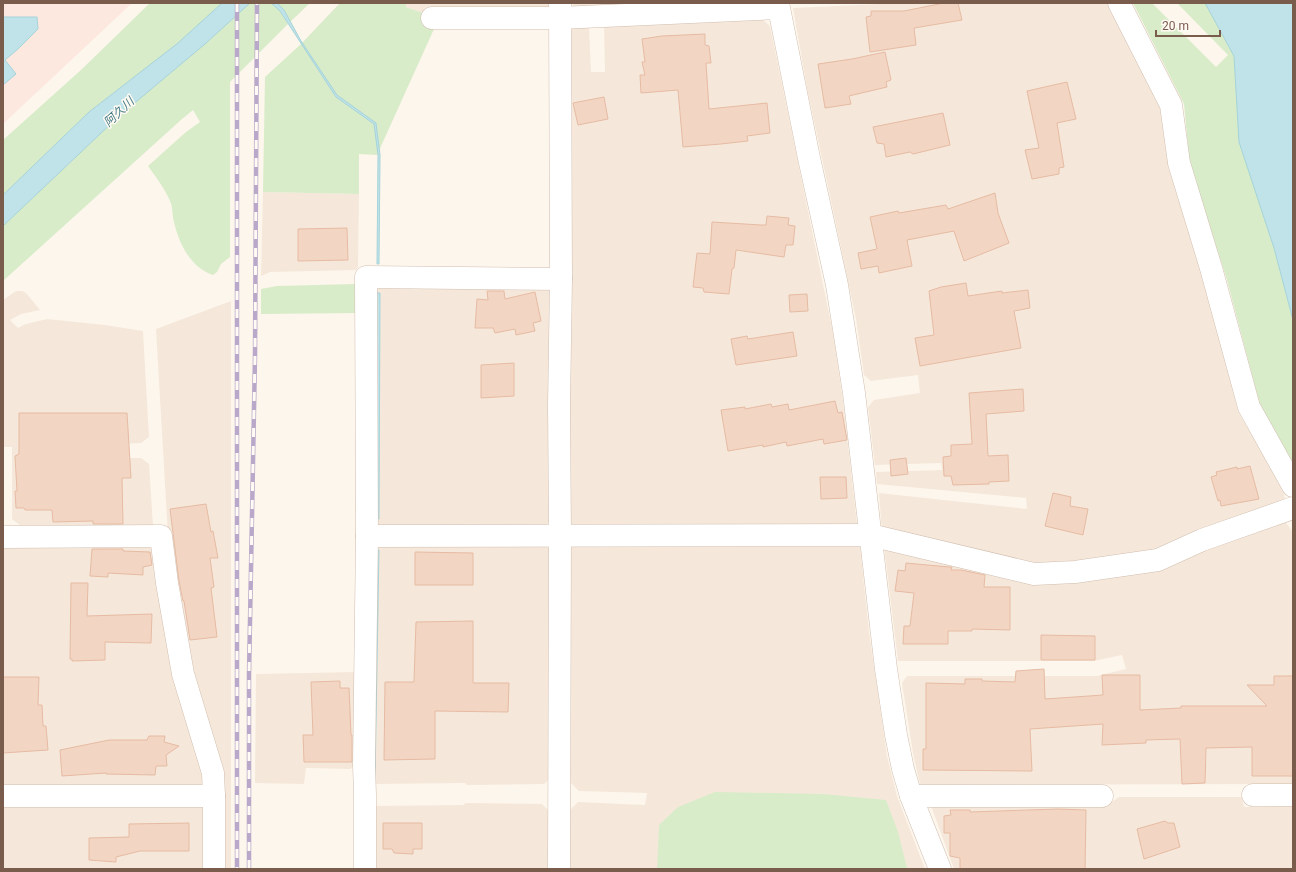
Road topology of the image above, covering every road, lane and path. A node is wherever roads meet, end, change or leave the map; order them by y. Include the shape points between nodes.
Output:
1 (1120, 3) edge
2 (778, 6) edge
3 (602, 9) edge
4 (560, 10) edge
5 (432, 18) dead end
6 (561, 279) junction
7 (1293, 486) edge
8 (1293, 508) edge
9 (560, 535) junction
10 (870, 535) junction
11 (367, 536) junction
12 (3, 537) edge
13 (1253, 795) dead end
14 (1293, 795) edge
15 (3, 796) edge
16 (214, 796) junction
17 (911, 796) junction
18 (1102, 796) dead end
19 (214, 869) edge
20 (365, 869) edge
21 (559, 869) edge
22 (940, 869) edge

1 - 7 street via 1171,105 1179,163 1211,268 1248,407
2 - 3 street
2 - 10 street via 837,285 854,393
3 - 4 street
4 - 5 street
4 - 6 street
6 - 9 street
6 - 11 street via 366,277
8 - 10 street via 1202,540 1158,560 1075,572 1034,574
9 - 10 street
9 - 11 street
9 - 21 street
10 - 17 street via 896,735
11 - 20 street
12 - 16 street via 161,536 166,583 180,660 213,773
13 - 14 street
15 - 16 street
16 - 19 street
17 - 18 street
17 - 22 street

